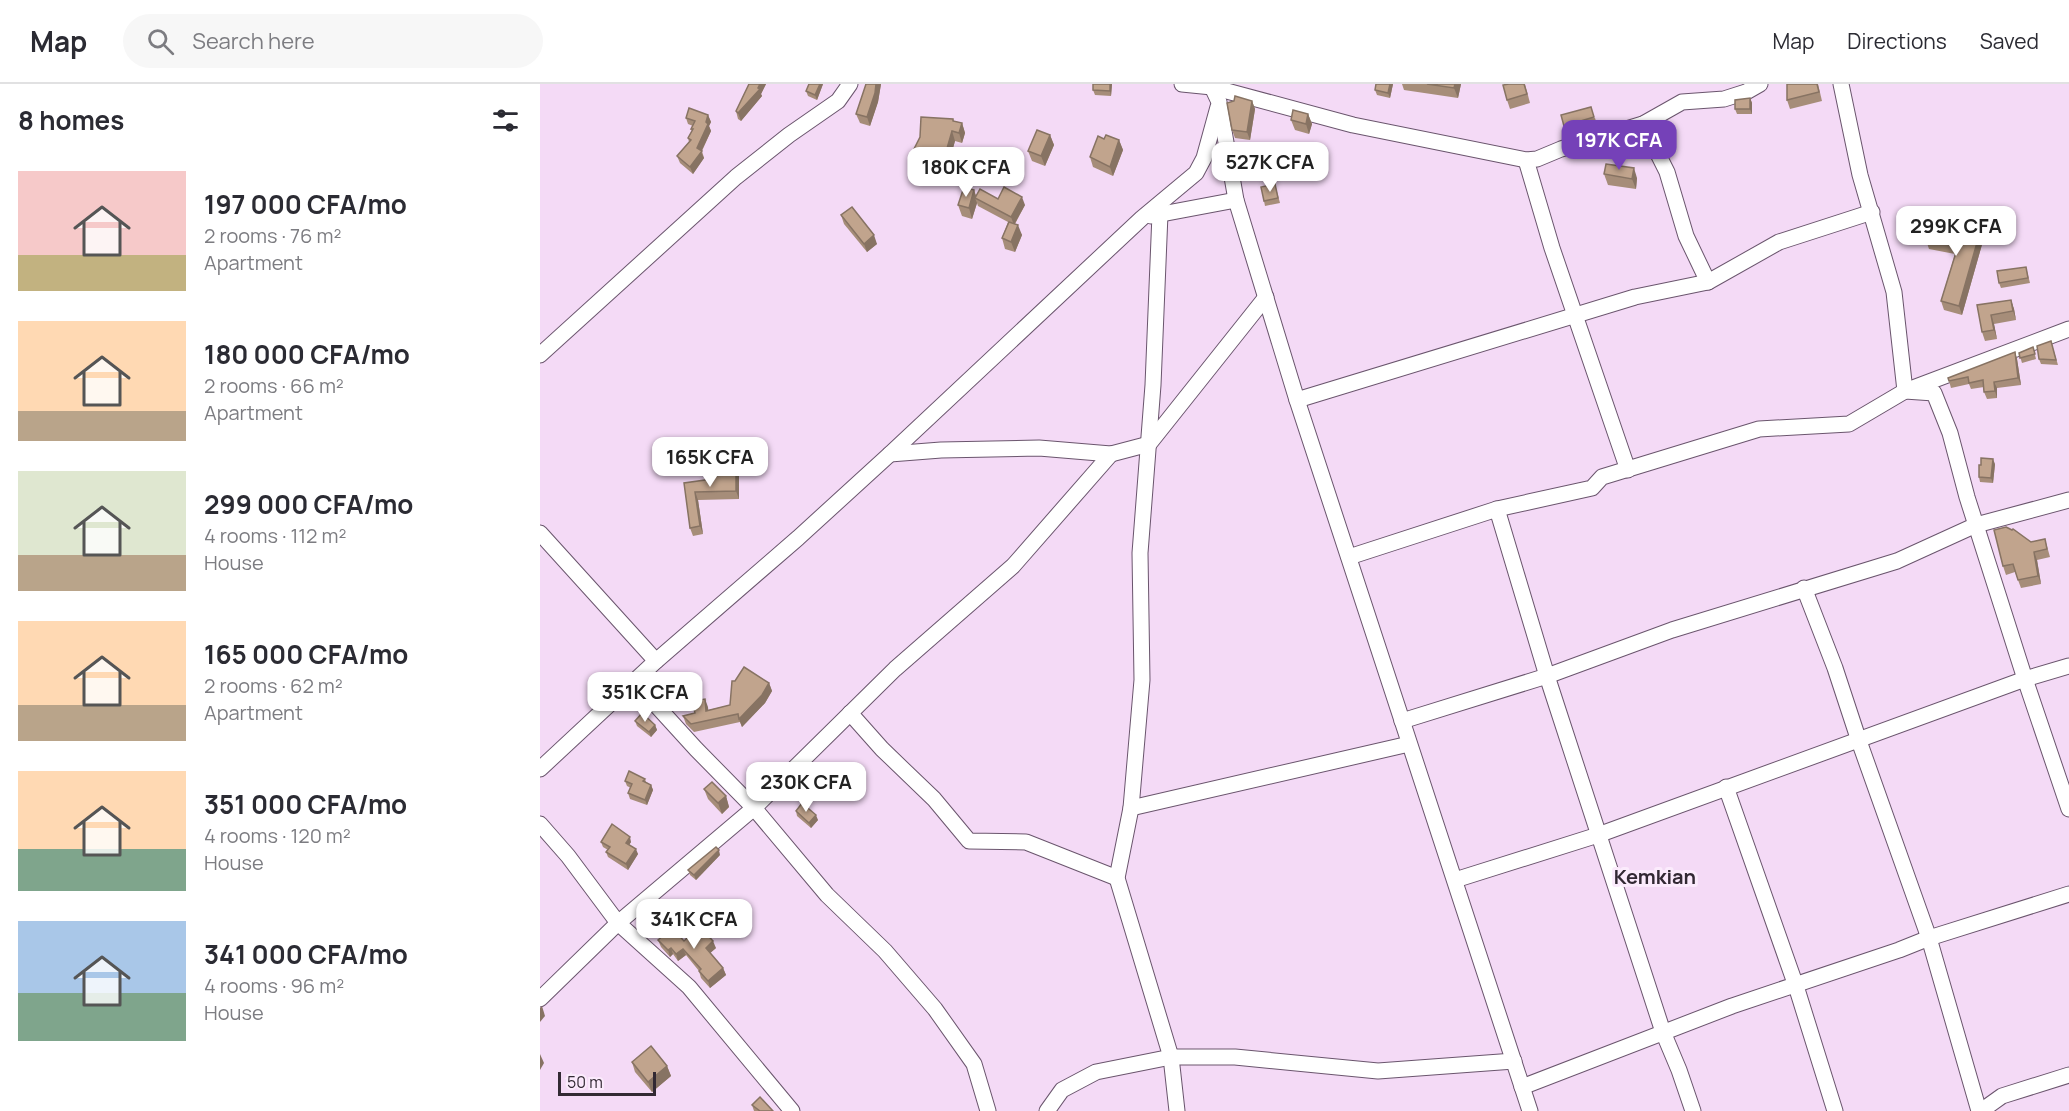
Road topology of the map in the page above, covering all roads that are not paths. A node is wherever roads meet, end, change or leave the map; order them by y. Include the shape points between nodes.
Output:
1 (850, 84) edge
2 (1182, 84) edge
3 (1760, 84) edge
4 (1841, 84) edge
5 (1212, 87) junction
6 (1219, 102) junction
7 (1643, 124) junction
8 (1526, 160) junction
9 (1236, 200) junction
10 (1872, 212) junction
11 (1160, 214) junction
12 (1142, 218) junction
13 (1708, 282) junction
14 (1266, 297) junction
15 (1575, 315) junction
16 (2069, 329) edge
17 (540, 355) edge
18 (1905, 391) junction
19 (1297, 400) junction
20 (1149, 444) junction
21 (890, 454) junction
22 (1111, 454) junction
23 (1628, 470) junction
24 (2069, 500) edge
25 (1497, 509) junction
26 (1976, 525) junction
27 (540, 533) edge
28 (1349, 557) junction
29 (1804, 588) junction
30 (656, 660) junction
31 (2069, 666) edge
32 (1547, 676) junction
33 (2025, 680) junction
34 (634, 681) junction
35 (850, 714) junction
36 (1402, 721) junction
37 (1858, 741) junction
38 (1409, 744) junction
39 (540, 770) edge
40 (1726, 787) junction
41 (754, 808) junction
42 (1131, 808) junction
43 (2069, 809) edge
44 (540, 824) edge
45 (1598, 835) junction
46 (1117, 878) junction
47 (1455, 880) junction
48 (2069, 894) edge
49 (618, 923) junction
50 (1929, 938) junction
51 (1796, 986) junction
52 (540, 999) edge
53 (1663, 1032) junction
54 (1171, 1057) junction
55 (1514, 1061) junction
56 (2069, 1076) edge
57 (1522, 1088) junction
58 (792, 1111) edge
59 (988, 1111) edge
60 (1047, 1111) edge
61 (1177, 1111) edge
62 (1530, 1111) edge
63 (1693, 1111) edge
64 (1835, 1111) edge
65 (1980, 1111) edge

1 - 17 street via 838,101 736,177
2 - 5 street
3 - 7 street via 1724,99 1682,102
4 - 10 street
5 - 6 street
5 - 8 street via 1353,125
6 - 9 street
6 - 12 street via 1196,173
7 - 8 street
7 - 13 street via 1667,172 1686,236
8 - 15 street
9 - 11 street
9 - 14 street
10 - 13 street via 1779,242
10 - 18 street via 1894,292
11 - 12 street
11 - 20 street
12 - 21 street
13 - 15 street via 1635,297
14 - 19 street
14 - 20 street
15 - 19 street
15 - 23 street
16 - 18 street
18 - 23 street via 1850,424 1759,429
18 - 26 street via 1934,393
19 - 28 street
20 - 22 street
20 - 42 street via 1140,553 1142,680
21 - 22 street via 1039,448
21 - 30 street
22 - 35 street via 1012,566
23 - 25 street via 1602,477 1592,488
24 - 26 street
25 - 28 street
25 - 32 street
26 - 29 street via 1897,561
26 - 33 street
27 - 30 street
28 - 36 street
29 - 32 street via 1672,630
29 - 37 street
30 - 34 street
31 - 33 street
32 - 36 street
32 - 45 street
33 - 37 street
33 - 43 street
34 - 39 street
34 - 41 street
35 - 41 street
35 - 46 street via 934,799 969,841 1026,842
36 - 38 street
37 - 40 street
37 - 50 street
38 - 42 street
38 - 47 street
40 - 45 street
40 - 51 street
41 - 49 street
41 - 59 street via 827,895 885,951 935,1009 974,1064
42 - 46 street
44 - 49 street
45 - 47 street
45 - 53 street
46 - 54 street
47 - 55 street
48 - 50 street
49 - 52 street
49 - 58 street via 689,987
50 - 51 street
50 - 65 street
51 - 53 street
51 - 64 street
53 - 57 street
53 - 63 street
54 - 55 street via 1235,1057 1378,1071
54 - 60 street via 1096,1072 1062,1090
54 - 61 street
55 - 57 street
56 - 65 street via 2002,1096
57 - 62 street

